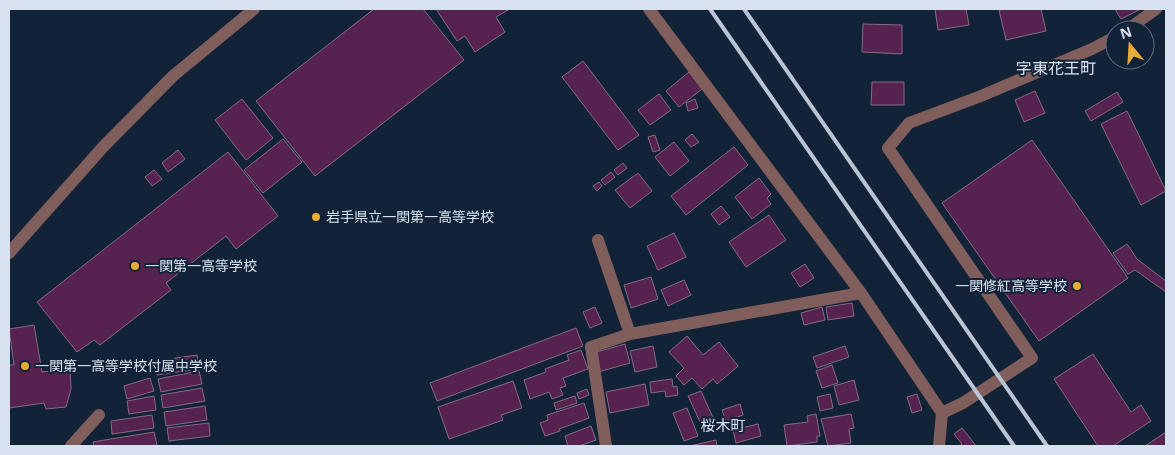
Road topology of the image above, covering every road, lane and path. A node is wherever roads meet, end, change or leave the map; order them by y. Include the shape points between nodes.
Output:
1 (254, 9) edge
2 (649, 9) edge
3 (1156, 9) edge
4 (1141, 20) edge
5 (1105, 42) edge
6 (598, 240) dead end
7 (9, 253) edge
8 (861, 294) junction
9 (630, 334) junction
10 (942, 413) junction
11 (99, 415) dead end
12 (71, 446) edge
13 (606, 446) edge
14 (939, 446) edge

1 - 7 street via 173,76 103,147
2 - 8 street
3 - 4 street
5 - 10 street via 909,123 888,148 1032,358
6 - 9 street
8 - 9 street
8 - 10 street
9 - 13 street via 591,347
10 - 14 street
11 - 12 street

